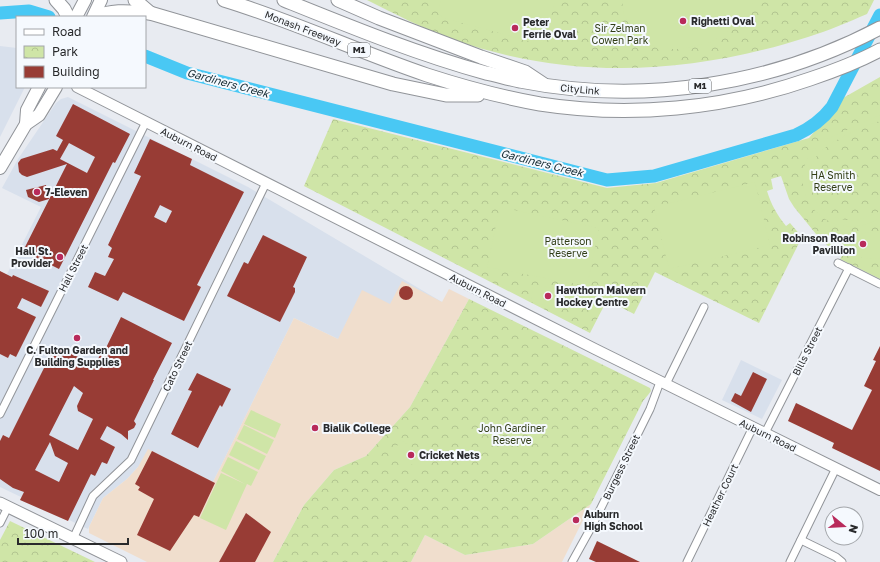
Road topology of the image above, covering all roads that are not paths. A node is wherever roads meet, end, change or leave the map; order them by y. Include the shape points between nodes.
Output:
1 (56, 0) edge
2 (85, 0) edge
3 (101, 0) edge
4 (224, 0) edge
5 (284, 0) edge
6 (338, 0) edge
7 (134, 4) edge
8 (68, 16) edge
9 (77, 16) edge
10 (94, 16) edge
11 (97, 16) edge
12 (880, 28) edge
13 (878, 51) edge
14 (547, 86) junction
15 (38, 88) edge
16 (55, 88) edge
17 (79, 88) edge
18 (495, 95) junction
19 (146, 122) junction
20 (26, 124) junction
21 (0, 168) edge
22 (266, 183) junction
23 (838, 263) dead end
24 (849, 268) junction
25 (880, 284) edge
26 (704, 307) dead end
27 (664, 383) junction
28 (0, 414) edge
29 (753, 427) junction
30 (765, 433) junction
31 (836, 468) junction
32 (880, 490) edge
33 (4, 505) edge
34 (0, 523) edge
35 (592, 526) junction
36 (73, 539) junction
37 (801, 540) junction
38 (121, 562) edge
39 (572, 562) edge
40 (577, 562) edge
41 (687, 562) edge
42 (790, 562) edge
43 (842, 562) edge

1 - 8 highway
2 - 9 highway
3 - 10 highway
4 - 18 highway, Monash Freeway / M1 via 400,66
5 - 14 highway, CityLink / M1 via 442,60 518,81
6 - 14 highway via 379,18 525,72
7 - 11 highway
7 - 18 highway via 150,13 393,84 446,95
12 - 14 highway, CityLink / M1 via 824,54 725,82 656,90 575,90
13 - 18 highway, CityLink / M1 via 834,70 767,92 671,108 576,108
15 - 20 highway via 27,110
16 - 20 highway via 39,115
17 - 19 main road, Auburn Road
19 - 22 main road, Auburn Road
19 - 28 street, Hall Street
20 - 21 highway
22 - 27 main road, Auburn Road
22 - 36 street, Cato Street via 131,460 93,496
23 - 24 street
24 - 25 street
24 - 30 street, Bills Street
26 - 27 street, Burgess Street
27 - 29 main road, Auburn Road
27 - 35 street, Burgess Street
29 - 30 main road, Auburn Road
29 - 41 street, Heather Court
30 - 31 main road, Auburn Road
31 - 32 main road, Auburn Road
31 - 37 street
33 - 34 street
33 - 36 main road
35 - 39 street, Burgess Street
35 - 40 street, Burgess Street
36 - 38 main road
37 - 42 street
37 - 43 street

